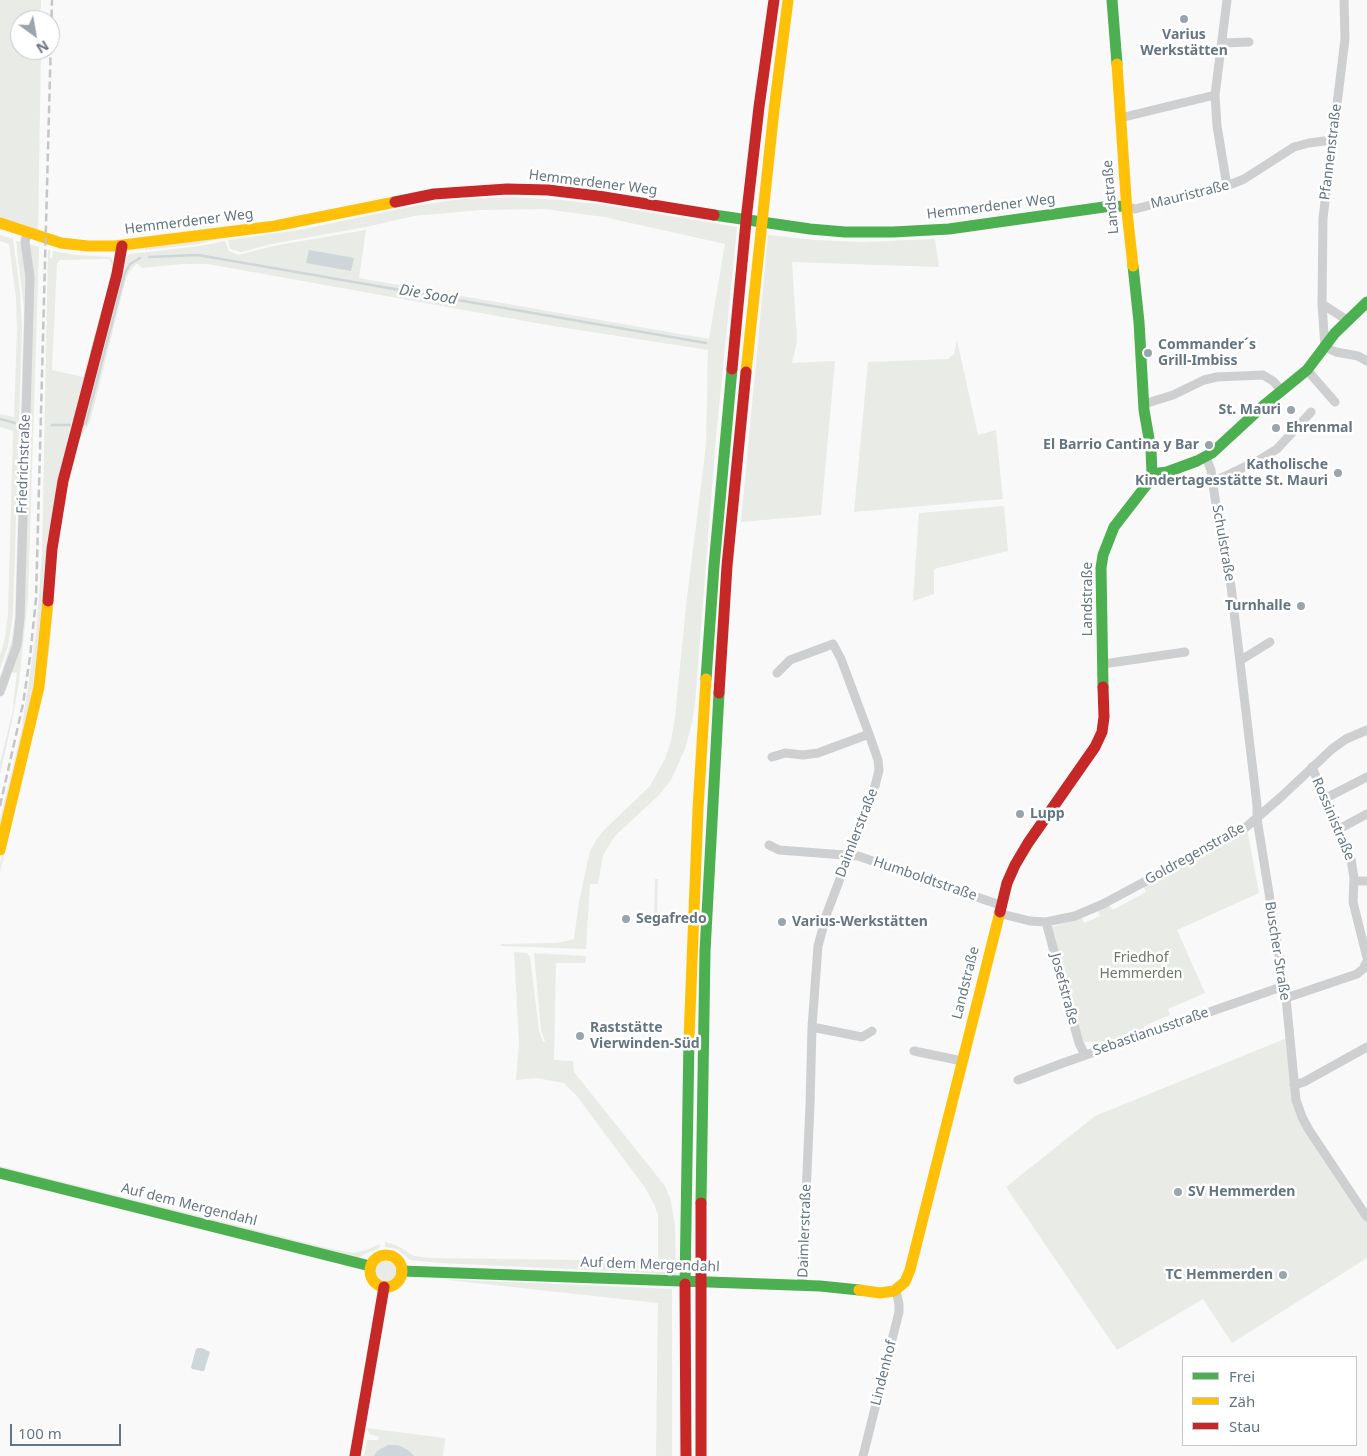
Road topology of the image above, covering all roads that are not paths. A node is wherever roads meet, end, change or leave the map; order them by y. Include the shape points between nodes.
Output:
1 (774, 0) edge
2 (788, 0) edge
3 (1112, 0) edge
4 (1226, 0) edge
5 (1344, 0) edge
6 (1249, 42) dead end
7 (1222, 44) junction
8 (1215, 95) junction
9 (1120, 118) junction
10 (1332, 140) junction
11 (1227, 186) junction
12 (1126, 206) junction
13 (0, 223) edge
14 (27, 233) junction
15 (122, 246) junction
16 (1367, 302) edge
17 (1322, 304) junction
18 (1347, 320) junction
19 (1325, 347) junction
20 (1367, 361) edge
21 (1307, 370) junction
22 (1282, 391) junction
23 (1335, 402) dead end
24 (1144, 404) junction
25 (1311, 412) dead end
26 (1206, 457) junction
27 (1152, 474) junction
28 (1213, 482) junction
29 (1270, 642) dead end
30 (1185, 652) dead end
31 (1240, 660) junction
32 (1103, 664) junction
33 (777, 673) dead end
34 (1, 690) edge
35 (1367, 730) edge
36 (869, 734) junction
37 (772, 757) dead end
38 (1312, 767) junction
39 (1367, 778) edge
40 (1326, 798) junction
41 (1367, 814) edge
42 (1257, 819) junction
43 (1339, 829) junction
44 (769, 844) dead end
45 (0, 850) edge
46 (850, 854) junction
47 (1354, 881) junction
48 (1367, 881) edge
49 (999, 909) junction
50 (1046, 922) junction
51 (1367, 960) edge
52 (1284, 986) junction
53 (1286, 998) junction
54 (812, 1027) junction
55 (872, 1031) dead end
56 (1367, 1047) edge
57 (914, 1051) dead end
58 (1085, 1055) junction
59 (962, 1061) junction
60 (1018, 1080) dead end
61 (1294, 1085) junction
62 (0, 1173) edge
63 (1367, 1217) edge
64 (370, 1266) junction
65 (402, 1271) junction
66 (802, 1285) junction
67 (384, 1287) junction
68 (896, 1290) junction
69 (355, 1456) edge
70 (686, 1456) edge
71 (701, 1456) edge
72 (863, 1456) edge

1 - 70 main road via 747,211 709,629 688,1057
2 - 71 main road via 743,399 726,584 712,810 700,1275
3 - 9 main road, Landstraße
4 - 7 street
5 - 10 street, Pfannenstraße via 1346,34
6 - 7 street
7 - 8 street
8 - 9 street
8 - 11 street
9 - 12 main road, Landstraße
10 - 11 street, Mauristraße via 1294,147
10 - 17 street, Pfannenstraße via 1323,218
11 - 12 street, Mauristraße via 1135,209
12 - 15 main road, Hemmerdener Weg via 929,230 844,232 720,217 569,192 485,189 412,198 275,226
12 - 24 main road, Landstraße
13 - 14 main road, Hemmerdener Weg
14 - 15 main road, Hemmerdener Weg via 70,245
14 - 34 street, Friedrichstraße via 25,242 30,277 19,624 17,645
15 - 45 main road via 63,481 51,554 39,687
16 - 18 main road
17 - 18 street
17 - 19 street, Pfannenstraße
18 - 19 main road
19 - 20 street
19 - 21 main road
21 - 22 main road
21 - 23 street
22 - 24 street via 1263,375 1217,377
22 - 26 main road
24 - 27 main road, Landstraße
25 - 28 street via 1277,449
26 - 27 main road via 1167,472
26 - 28 street, Schulstraße
27 - 32 main road, Landstraße via 1114,527 1104,549 1101,568
28 - 31 street, Schulstraße
29 - 31 street
30 - 32 street
31 - 42 street, Schulstraße
32 - 49 main road, Landstraße via 1104,722 1100,737 1019,858
33 - 36 street, Daimlerstraße via 790,660 833,644
35 - 38 street, Goldregenstraße via 1341,742
36 - 37 street via 818,753 785,753
36 - 46 street, Daimlerstraße via 878,763 878,777
38 - 40 street, Rossinistraße
38 - 42 street, Goldregenstraße
39 - 40 street
40 - 43 street, Rossinistraße
41 - 43 street
42 - 50 street, Goldregenstraße via 1103,904 1074,916
42 - 52 street, Buscher Straße
43 - 47 street, Rossinistraße via 1352,859
44 - 46 street, Humboldtstraße via 779,850
46 - 49 street, Humboldtstraße
46 - 54 street, Daimlerstraße via 826,913 820,937 815,963
47 - 48 street
47 - 51 street, Rossinistraße via 1352,902
49 - 50 street, Goldregenstraße via 1030,921
49 - 59 main road, Landstraße
50 - 58 street, Josefstraße
51 - 53 street via 1357,974
52 - 53 street, Buscher Straße
52 - 58 street, Sebastianusstraße
53 - 61 street, Buscher Straße
54 - 55 street via 862,1037
54 - 66 street, Daimlerstraße
56 - 61 street
57 - 59 street
58 - 60 street, Sebastianusstraße
59 - 68 main road, Landstraße via 910,1270 905,1282
61 - 63 street, Buscher Straße via 1306,1126
62 - 64 main road, Auf dem Mergendahl
64 - 65 main road via 377,1258 386,1255 396,1258
64 - 67 main road via 372,1280
65 - 66 main road, Auf dem Mergendahl
65 - 67 main road via 398,1281
66 - 68 main road, Auf dem Mergendahl via 880,1293
67 - 69 main road
68 - 72 street, Lindenhof via 899,1312

